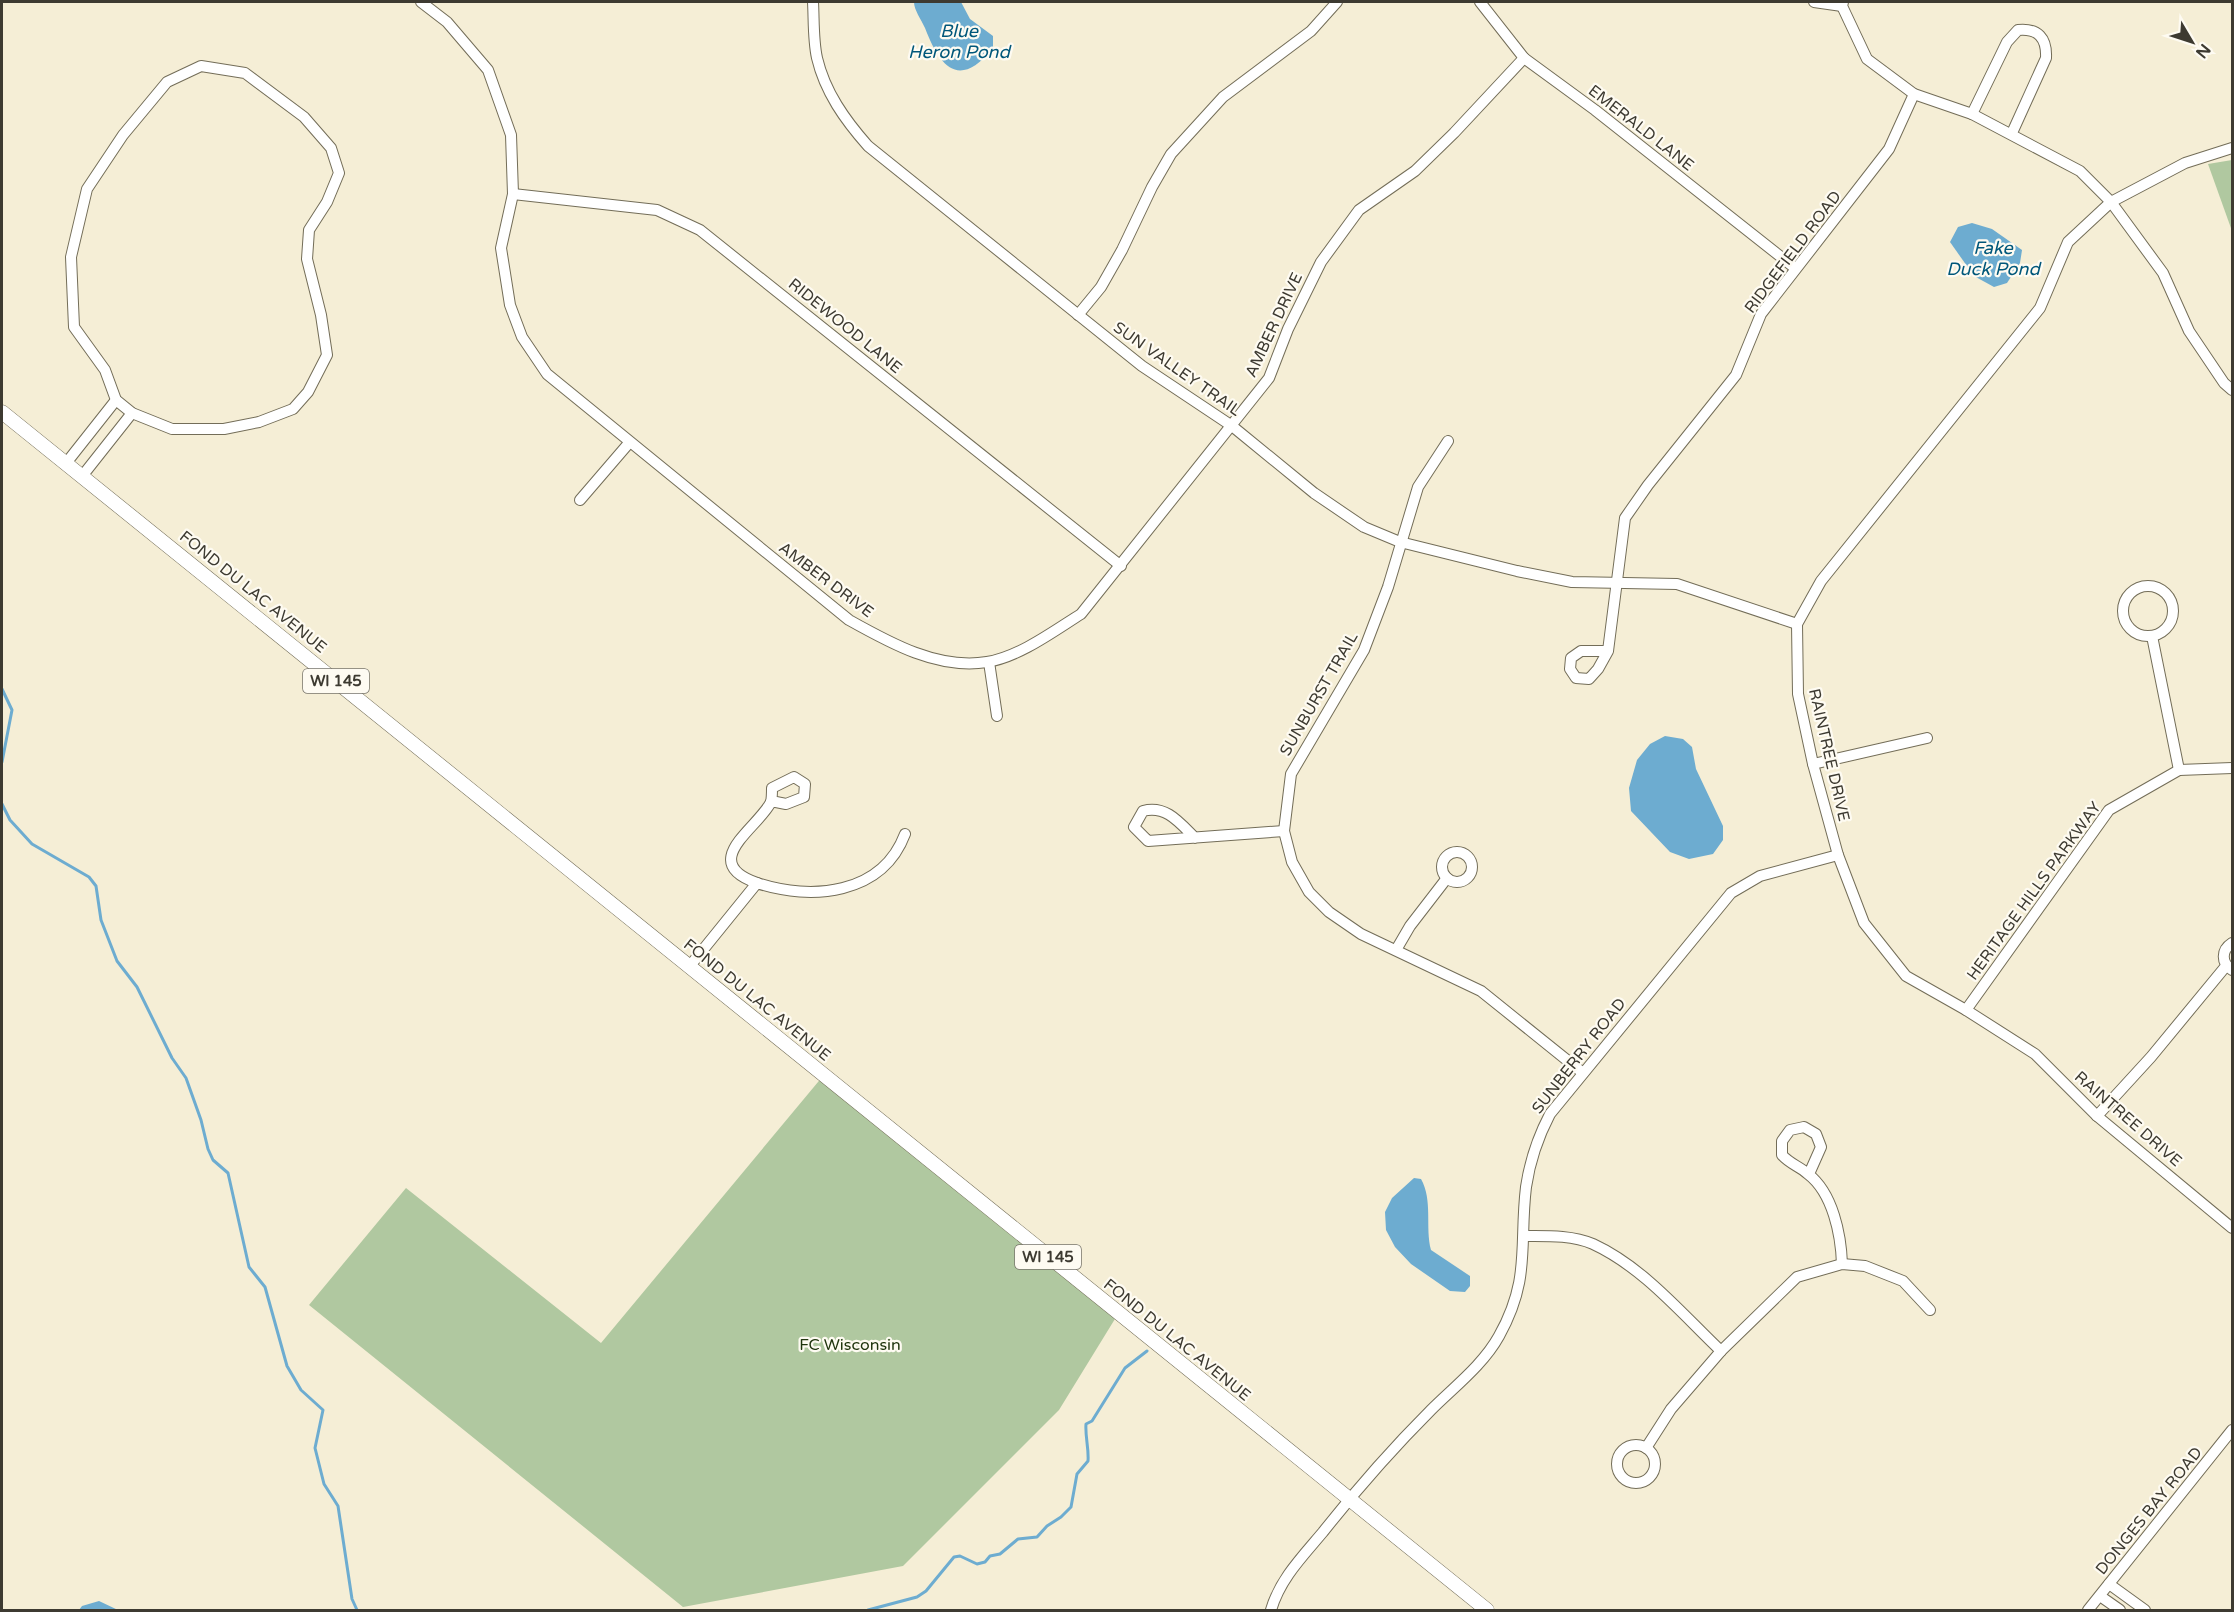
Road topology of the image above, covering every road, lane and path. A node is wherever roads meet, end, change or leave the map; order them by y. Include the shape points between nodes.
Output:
1 (813, 2) edge
2 (1337, 2) edge
3 (1480, 2) edge
4 (1814, 2) edge
5 (426, 3) edge
6 (1843, 4) edge
7 (1524, 58) junction
8 (1914, 94) junction
9 (1972, 114) junction
10 (2012, 133) junction
11 (2232, 148) edge
12 (513, 194) junction
13 (2111, 202) junction
14 (1795, 268) junction
15 (1078, 315) junction
16 (2232, 390) edge
17 (116, 399) junction
18 (132, 413) junction
19 (3, 414) edge
20 (1232, 426) junction
21 (1448, 441) dead end
22 (629, 443) junction
23 (67, 462) junction
24 (83, 475) junction
25 (580, 500) dead end
26 (1400, 542) junction
27 (1121, 566) junction
28 (1617, 583) junction
29 (1797, 624) junction
30 (2152, 636) junction
31 (1608, 651) dead end
32 (989, 662) junction
33 (997, 716) dead end
34 (1927, 738) dead end
35 (1813, 764) junction
36 (2232, 768) edge
37 (2179, 770) junction
38 (771, 801) dead end
39 (1284, 831) junction
40 (905, 834) dead end
41 (1195, 838) junction
42 (1838, 855) junction
43 (1447, 878) dead end
44 (757, 884) junction
45 (2232, 943) edge
46 (1396, 950) junction
47 (688, 967) junction
48 (2229, 968) edge
49 (1966, 1010) junction
50 (1583, 1074) junction
51 (2097, 1116) junction
52 (1809, 1174) junction
53 (2232, 1228) edge
54 (1525, 1236) junction
55 (1842, 1264) junction
56 (1930, 1310) dead end
57 (1721, 1351) junction
58 (2232, 1430) edge
59 (1646, 1448) dead end
60 (1349, 1499) junction
61 (2109, 1584) junction
62 (2100, 1596) junction
63 (1271, 1611) edge
64 (1487, 1611) edge
65 (2088, 1611) edge
66 (2120, 1611) edge
67 (2145, 1611) edge

1 - 15 street, SUN VALLEY TRAIL via 816,57 846,121 868,146
2 - 15 street via 1311,31 1223,97 1171,154 1112,269
3 - 7 street, EMERALD LANE
4 - 6 street
5 - 12 street, AMBER DRIVE via 488,70 511,135
6 - 8 street via 1868,59
7 - 14 street, EMERALD LANE
7 - 20 street, AMBER DRIVE via 1415,171 1359,210 1321,262 1269,378
8 - 9 street
8 - 14 street, RIDGEFIELD ROAD via 1889,149
9 - 10 street
9 - 10 street via 2007,42 2018,30 2029,29 2047,45 2046,58
10 - 13 street via 2080,171
11 - 13 street, RAINTREE DRIVE via 2185,163
12 - 22 street, AMBER DRIVE via 501,248 510,305 522,337 547,374
12 - 27 street, RIDEWOOD LANE via 657,210 700,230
13 - 16 street via 2163,273 2189,331
13 - 29 street, RAINTREE DRIVE via 2068,242 2040,308 1821,581
14 - 28 street, RIDGEFIELD ROAD via 1761,314 1736,375 1625,518
15 - 20 street, SUN VALLEY TRAIL via 1142,366
17 - 18 street
17 - 18 street via 105,370 74,327 70,257 87,189 123,135 167,82 201,66 245,73 304,117 331,148 339,173 309,230 307,259 327,355 308,392 293,409 259,422 224,429 172,429
17 - 23 street
18 - 24 street
19 - 23 main road, FOND DU LAC AVENUE / WI 145
20 - 26 street, SUN VALLEY TRAIL via 1314,493 1364,527
20 - 27 street, AMBER DRIVE
21 - 26 street, SUNBURST TRAIL via 1418,487
22 - 25 street
22 - 32 street, AMBER DRIVE via 849,620 898,647 958,664
23 - 24 main road, FOND DU LAC AVENUE / WI 145
24 - 47 main road, FOND DU LAC AVENUE / WI 145
26 - 28 street, SUN VALLEY TRAIL via 1528,574 1572,582
26 - 39 street, SUNBURST TRAIL via 1364,650 1291,774
27 - 32 street, AMBER DRIVE via 1081,614 1040,641
28 - 29 street, SUN VALLEY TRAIL via 1677,584
28 - 31 street, RIDGEFIELD ROAD
29 - 35 street, RAINTREE DRIVE via 1798,694
30 - 30 street via 2167,627 2173,611 2167,595 2153,586 2144,586 2130,594 2123,616 2137,634
30 - 37 street
32 - 33 street
34 - 35 street
35 - 42 street, RAINTREE DRIVE
36 - 37 street, HERITAGE HILLS PARKWAY
37 - 49 street, HERITAGE HILLS PARKWAY via 2109,810
38 - 44 street via 731,854 737,872
39 - 41 street
39 - 46 street, SUNBURST TRAIL via 1292,862 1309,892 1345,923
40 - 44 street via 888,863 866,879 837,891 807,894
41 - 41 street via 1156,807 1143,811 1134,827 1148,841
42 - 49 street, RAINTREE DRIVE via 1864,923 1906,976
42 - 50 street, SUNBERRY ROAD via 1760,876 1731,893
43 - 46 street
44 - 47 street
45 - 48 street via 2224,952
46 - 50 street, SUNBURST TRAIL via 1481,991
47 - 60 main road, FOND DU LAC AVENUE / WI 145
48 - 51 street
49 - 51 street, RAINTREE DRIVE via 2035,1054
50 - 54 street, SUNBERRY ROAD via 1550,1114 1536,1143 1526,1187
51 - 53 street, RAINTREE DRIVE
52 - 52 street via 1821,1147 1816,1134 1804,1127 1790,1130 1782,1141 1782,1155
52 - 55 street via 1834,1216
54 - 57 street via 1559,1236 1592,1243 1625,1263
54 - 60 street, SUNBERRY ROAD via 1517,1299 1498,1338 1482,1361 1404,1437
55 - 56 street via 1865,1266 1903,1281
55 - 57 street via 1797,1277
57 - 59 street via 1671,1409
58 - 61 street, DONGES BAY ROAD
60 - 63 street, SUNBERRY ROAD via 1285,1578
60 - 64 main road, FOND DU LAC AVENUE / WI 145
61 - 62 street, DONGES BAY ROAD
61 - 67 street
62 - 65 street, DONGES BAY ROAD
62 - 66 street

